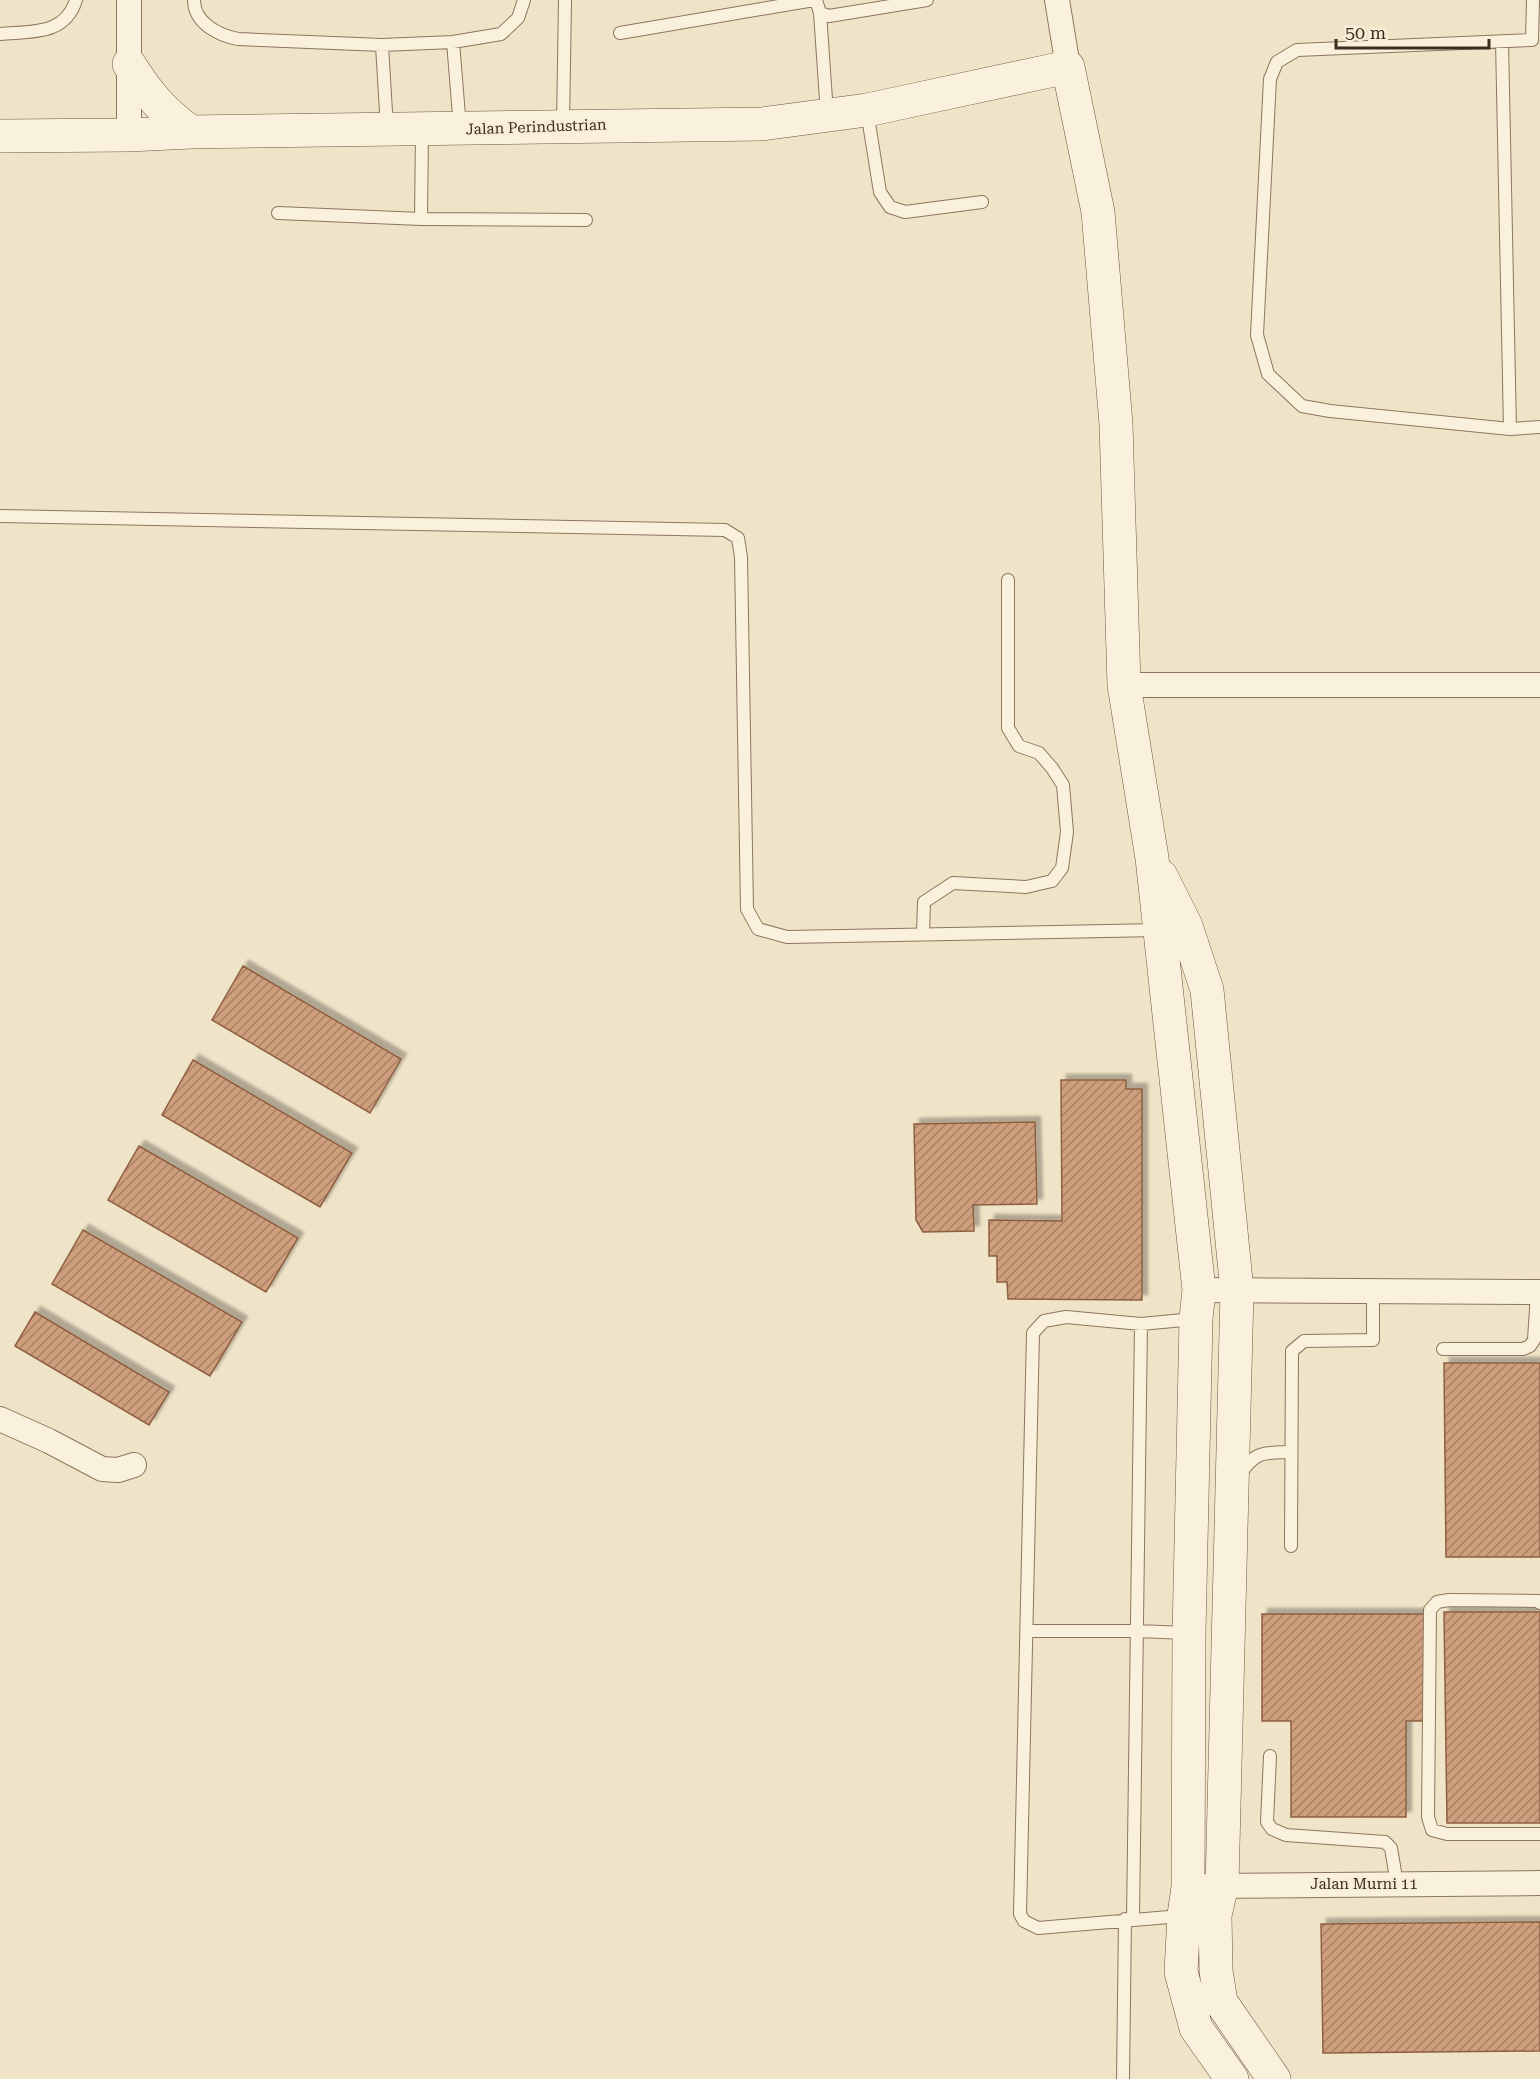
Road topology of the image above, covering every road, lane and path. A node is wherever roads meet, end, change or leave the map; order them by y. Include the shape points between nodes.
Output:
1 (76, 0) edge
2 (129, 0) edge
3 (194, 0) edge
4 (524, 0) edge
5 (565, 0) edge
6 (815, 0) edge
7 (927, 0) edge
8 (1057, 0) edge
9 (1533, 0) edge
10 (820, 13) junction
11 (620, 33) dead end
12 (0, 34) edge
13 (1536, 40) edge
14 (1502, 41) junction
15 (453, 42) junction
16 (382, 45) junction
17 (129, 64) junction
18 (1068, 67) junction
19 (867, 110) junction
20 (827, 115) junction
21 (563, 126) junction
22 (460, 129) junction
23 (387, 130) junction
24 (422, 130) junction
25 (191, 132) junction
26 (129, 135) junction
27 (0, 136) edge
28 (982, 202) dead end
29 (278, 213) dead end
30 (421, 219) junction
31 (586, 220) dead end
32 (1540, 427) edge
33 (1510, 429) junction
34 (0, 516) edge
35 (1008, 580) dead end
36 (1124, 685) junction
37 (1540, 685) edge
38 (1172, 928) junction
39 (924, 934) junction
40 (1238, 1291) junction
41 (1373, 1292) junction
42 (1539, 1292) edge
43 (1197, 1304) junction
44 (1141, 1324) junction
45 (1443, 1349) dead end
46 (0, 1419) edge
47 (1292, 1452) junction
48 (134, 1466) dead end
49 (1233, 1489) junction
50 (1291, 1546) dead end
51 (1540, 1603) edge
52 (1136, 1630) junction
53 (1027, 1631) junction
54 (1189, 1633) junction
55 (1270, 1756) dead end
56 (1540, 1834) edge
57 (1540, 1883) edge
58 (1398, 1884) junction
59 (1202, 1905) junction
60 (1129, 1919) junction
61 (1123, 2079) edge
62 (1232, 2079) edge
63 (1274, 2079) edge

1 - 12 lane via 68,16 52,28
2 - 17 street
3 - 16 lane via 205,25 224,36
4 - 15 lane via 518,18 501,34
5 - 21 lane
6 - 10 lane
6 - 11 lane
7 - 10 lane via 829,16
8 - 18 street
9 - 13 lane
10 - 20 lane
13 - 14 lane
14 - 33 lane
14 - 33 lane via 1297,50 1277,62 1270,79 1257,335 1269,374 1302,406
15 - 16 lane
15 - 22 lane
16 - 23 lane
17 - 25 main road via 155,102
17 - 26 street
18 - 19 main road, Jalan Perindustrian
18 - 36 main road via 1098,212 1116,424
19 - 20 main road, Jalan Perindustrian
19 - 28 lane via 880,192 890,207 905,212
20 - 21 main road, Jalan Perindustrian via 762,124
21 - 22 main road, Jalan Perindustrian
22 - 24 main road, Jalan Perindustrian
23 - 24 main road, Jalan Perindustrian
23 - 25 main road, Jalan Perindustrian
24 - 30 lane
25 - 26 main road, Jalan Perindustrian
26 - 27 main road, Jalan Perindustrian
29 - 30 lane
30 - 31 lane
32 - 33 lane
34 - 39 lane via 725,530 738,538 741,557 747,909 759,929 787,937
35 - 39 lane via 1008,728 1019,746 1039,753 1062,785 1067,832 1062,868 1052,881 1026,887 953,883 924,902
36 - 37 street
36 - 38 main road via 1152,858
38 - 39 lane
38 - 40 main road via 1207,990
38 - 43 main road
40 - 41 street
40 - 43 street
40 - 49 main road
41 - 42 street
41 - 47 lane via 1373,1340 1304,1341 1292,1350
42 - 45 lane via 1530,1346
43 - 44 lane
43 - 54 main road
44 - 52 lane
44 - 53 lane via 1066,1317 1044,1321 1034,1333
46 - 48 street via 102,1469
47 - 49 lane via 1258,1453 1248,1462
47 - 50 lane
49 - 59 main road
51 - 56 lane via 1449,1600 1437,1602 1430,1611 1428,1817 1432,1830 1447,1834
52 - 53 lane
52 - 54 lane
52 - 60 lane
53 - 60 lane via 1020,1914 1024,1921 1038,1928
54 - 59 main road
55 - 58 lane via 1267,1822 1272,1830 1286,1836 1385,1842 1391,1848
57 - 58 street, Jalan Murni 11
58 - 59 street, Jalan Murni 11
59 - 60 lane
59 - 62 main road via 1181,1972 1196,2028
59 - 63 main road via 1221,2002
60 - 61 lane

